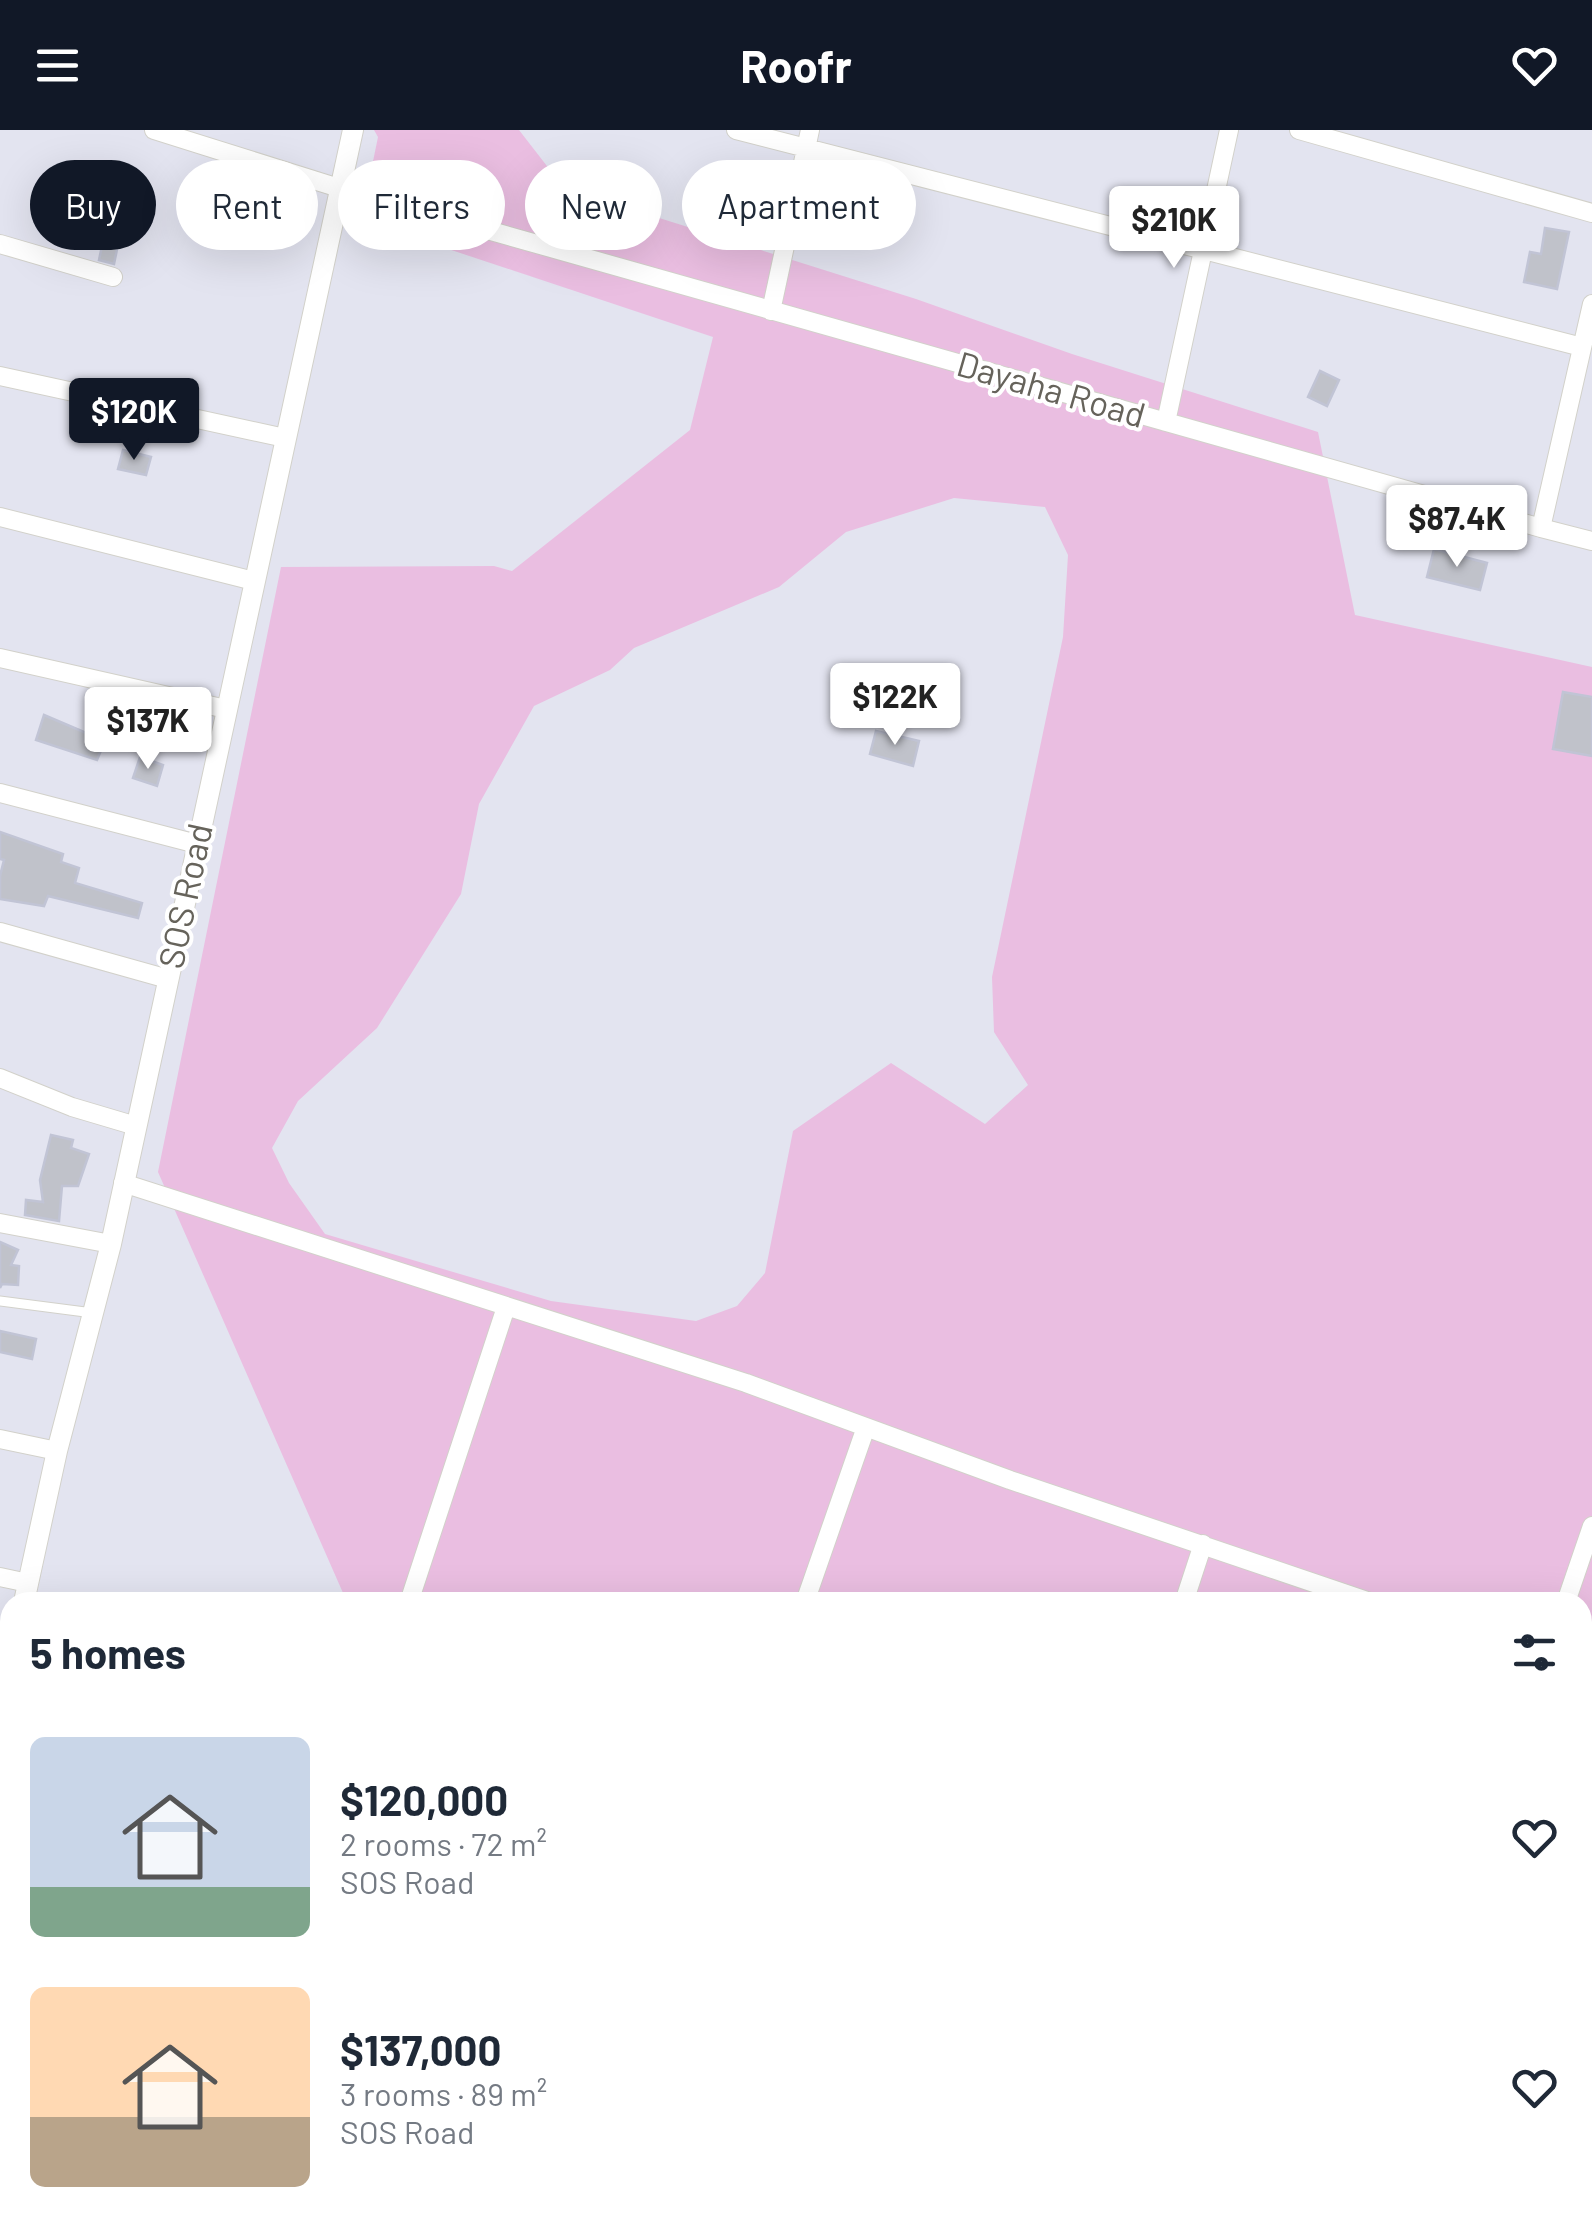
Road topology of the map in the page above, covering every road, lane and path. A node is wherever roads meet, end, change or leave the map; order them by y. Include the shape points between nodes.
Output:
1 (154, 130) edge
2 (353, 130) edge
3 (736, 130) edge
4 (810, 130) edge
5 (1229, 130) edge
6 (1299, 130) edge
7 (346, 160) edge
8 (338, 187) edge
9 (338, 197) edge
10 (1592, 213) edge
11 (505, 235) edge
12 (0, 244) edge
13 (1203, 250) junction
14 (112, 277) dead end
15 (1592, 304) edge
16 (771, 310) junction
17 (1582, 347) junction
18 (0, 376) edge
19 (1166, 422) junction
20 (285, 438) junction
21 (0, 518) edge
22 (1541, 528) junction
23 (1592, 541) edge
24 (254, 581) junction
25 (0, 658) edge
26 (226, 709) junction
27 (0, 794) edge
28 (197, 844) junction
29 (0, 932) edge
30 (168, 979) junction
31 (0, 1078) edge
32 (136, 1126) junction
33 (124, 1183) junction
34 (0, 1224) edge
35 (110, 1244) junction
36 (0, 1302) edge
37 (506, 1307) junction
38 (92, 1313) junction
39 (866, 1427) junction
40 (0, 1439) edge
41 (57, 1451) junction
42 (1592, 1526) edge
43 (1203, 1544) junction
44 (0, 1577) edge
45 (26, 1592) edge
46 (411, 1592) edge
47 (808, 1592) edge
48 (1187, 1592) edge
49 (1341, 1592) edge
50 (1569, 1592) edge

1 - 8 street, Dayaha Road
2 - 7 street, SOS Road
3 - 13 street
4 - 16 street
5 - 13 street
6 - 10 street
9 - 20 street, SOS Road
11 - 16 street, Dayaha Road
12 - 14 street
13 - 17 street
13 - 19 street
15 - 17 street
16 - 19 street, Dayaha Road
17 - 22 street
18 - 20 street
19 - 22 street, Dayaha Road
20 - 24 street, SOS Road
21 - 24 street
22 - 23 street, Dayaha Road
24 - 26 street, SOS Road
25 - 26 street
26 - 28 street, SOS Road
27 - 28 street
28 - 30 street, SOS Road
29 - 30 street
30 - 32 street, SOS Road
31 - 32 street
32 - 33 street, SOS Road
33 - 35 street, SOS Road
33 - 37 street
34 - 35 street
35 - 38 street, SOS Road
36 - 38 lane
37 - 39 street
37 - 46 street
38 - 41 street, SOS Road
39 - 43 street
39 - 47 street
40 - 41 street
41 - 45 street, SOS Road
42 - 50 street
43 - 48 street
43 - 49 street
44 - 45 street

